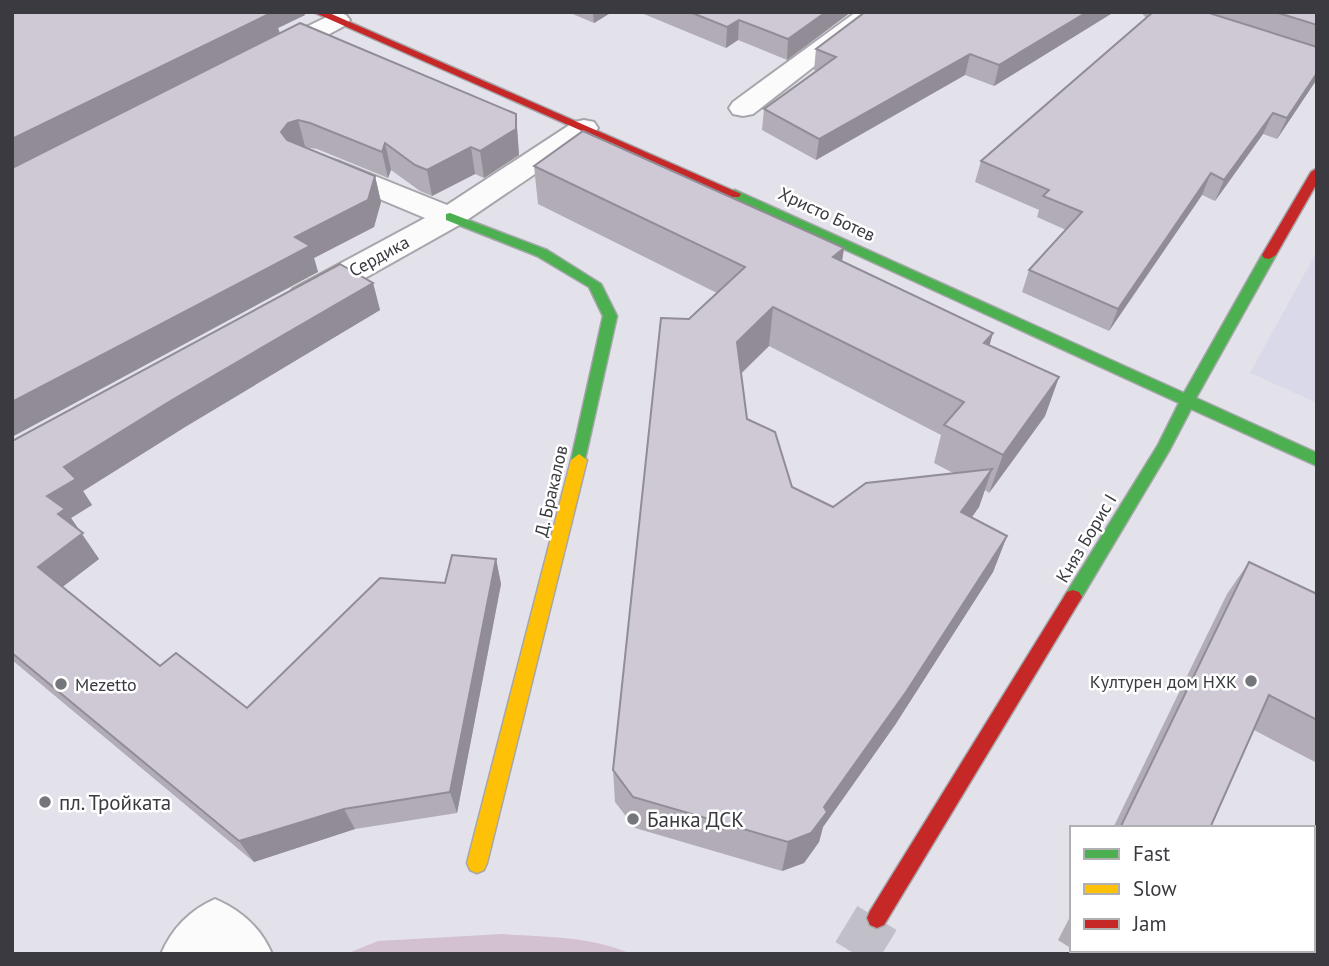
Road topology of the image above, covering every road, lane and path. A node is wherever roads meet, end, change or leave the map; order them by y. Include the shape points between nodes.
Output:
1 (872, 12) edge
2 (336, 15) edge
3 (244, 68) edge
4 (743, 108) dead end
5 (584, 128) junction
6 (306, 158) edge
7 (1317, 172) edge
8 (450, 217) junction
9 (280, 310) edge
10 (1187, 401) junction
11 (1317, 460) edge
12 (477, 863) dead end
13 (877, 918) tunnel mouth
14 (187, 954) edge
15 (246, 954) edge

1 - 4 street
2 - 3 street
2 - 5 street, Христо Ботев
5 - 8 street, Сердика
5 - 10 street, Христо Ботев
6 - 8 street
7 - 10 street, Княз Борис I
8 - 9 street, Сердика
8 - 12 street, Д. Бракалов via 542,253 594,284 610,316 573,485
10 - 11 street, Христо Ботев
10 - 13 street, Княз Борис I via 1164,447
14 - 15 street via 215,925

